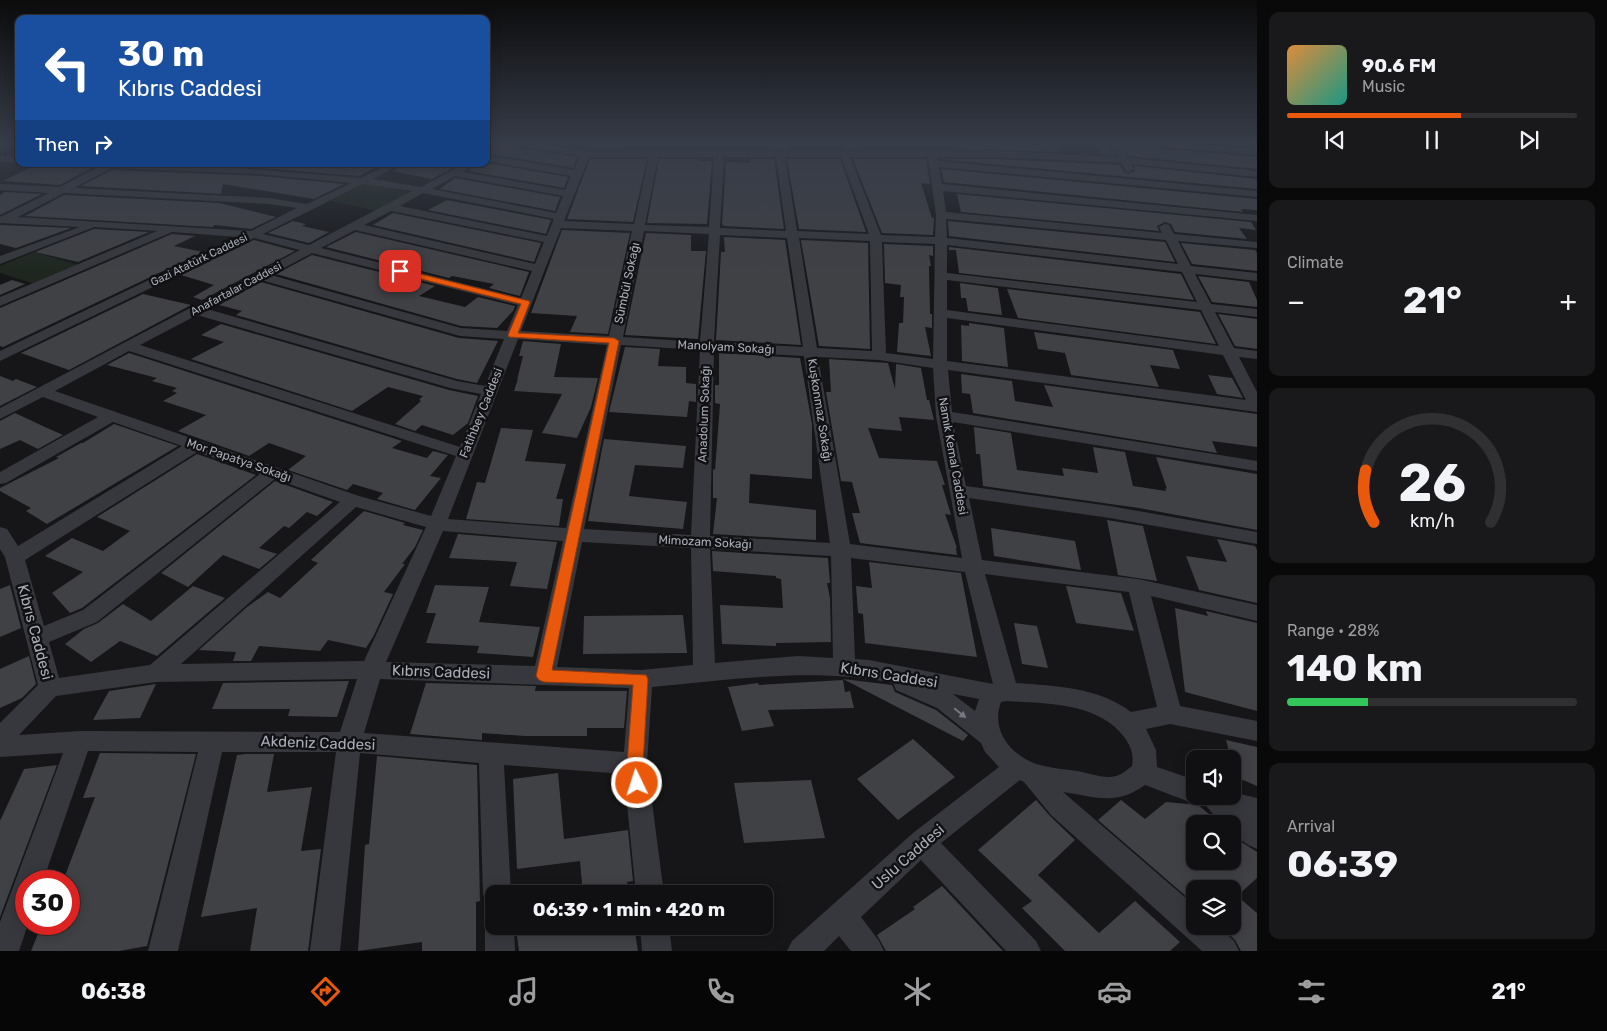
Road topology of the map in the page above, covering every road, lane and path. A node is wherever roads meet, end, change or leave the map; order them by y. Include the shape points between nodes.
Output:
1 (8, 187) edge
2 (66, 187) edge
3 (349, 187) edge
4 (405, 187) edge
5 (427, 187) edge
6 (532, 187) edge
7 (572, 187) edge
8 (647, 187) edge
9 (717, 187) edge
10 (785, 187) edge
11 (857, 187) edge
12 (937, 187) edge
13 (941, 187) edge
14 (1140, 187) edge
15 (1191, 187) edge
16 (61, 190) junction
17 (422, 190) junction
18 (569, 194) junction
19 (1257, 194) edge
20 (308, 207) junction
21 (389, 207) junction
22 (1152, 207) junction
23 (941, 214) junction
24 (1257, 218) edge
25 (2, 220) edge
26 (558, 220) junction
27 (97, 224) junction
28 (353, 226) junction
29 (638, 227) junction
30 (170, 230) junction
31 (714, 230) junction
32 (251, 234) junction
33 (793, 234) junction
34 (1170, 235) junction
35 (876, 237) junction
36 (550, 240) junction
37 (941, 241) junction
38 (1257, 245) edge
39 (310, 249) junction
40 (0, 260) edge
41 (539, 269) junction
42 (1188, 270) junction
43 (259, 276) junction
44 (941, 276) junction
45 (1253, 277) edge
46 (1257, 290) edge
47 (0, 302) edge
48 (526, 302) junction
49 (1204, 306) junction
50 (196, 310) junction
51 (940, 313) junction
52 (1257, 313) edge
53 (512, 335) junction
54 (614, 341) junction
55 (128, 346) junction
56 (707, 346) junction
57 (811, 352) junction
58 (1228, 352) junction
59 (1257, 355) edge
60 (879, 356) junction
61 (0, 357) edge
62 (940, 363) junction
63 (490, 390) junction
64 (42, 392) junction
65 (1257, 407) edge
66 (0, 414) edge
67 (112, 416) junction
68 (944, 416) junction
69 (196, 445) junction
70 (465, 454) junction
71 (1257, 466) edge
72 (274, 472) junction
73 (0, 479) edge
74 (959, 490) junction
75 (353, 500) junction
76 (437, 524) junction
77 (0, 533) edge
78 (573, 535) junction
79 (1257, 538) edge
80 (700, 541) junction
81 (841, 550) junction
82 (15, 557) junction
83 (973, 566) junction
84 (1138, 586) junction
85 (1257, 613) edge
86 (36, 638) junction
87 (844, 666) junction
88 (869, 669) junction
89 (372, 670) junction
90 (156, 673) junction
91 (704, 673) junction
92 (544, 676) junction
93 (641, 679) junction
94 (50, 688) junction
95 (1001, 693) junction
96 (1170, 714) junction
97 (1127, 722) junction
98 (1257, 731) edge
99 (988, 735) junction
100 (0, 739) edge
101 (213, 740) junction
102 (80, 741) junction
103 (348, 742) junction
104 (0, 747) edge
105 (491, 752) junction
106 (635, 764) junction
107 (1025, 770) junction
108 (1143, 773) junction
109 (1186, 788) edge
110 (1218, 805) edge
111 (1239, 805) edge
112 (1257, 810) edge
113 (1257, 836) edge
114 (922, 842) junction
115 (33, 870) edge
116 (497, 885) edge
117 (649, 885) edge
118 (841, 916) junction
119 (1186, 918) edge
120 (15, 920) edge
121 (499, 935) edge
122 (655, 935) edge
123 (1205, 935) edge
124 (4, 951) edge
125 (163, 951) edge
126 (325, 951) edge
127 (500, 951) edge
128 (657, 951) edge
129 (802, 951) edge
130 (869, 951) edge
131 (1026, 951) edge
132 (1224, 951) edge

1 - 16 street
2 - 16 street
3 - 20 street, Gazi Atatürk Caddesi
4 - 17 street
5 - 17 street, Anafartalar Caddesi
6 - 18 street
7 - 18 street, Fatihbey Caddesi
8 - 29 street, Sümbül Sokağı
9 - 31 street, Anadolum Sokağı
10 - 33 street, Kuşkonmaz Sokağı
11 - 35 street
12 - 23 street, Namık Kemal Caddesi
13 - 22 street
14 - 22 street
15 - 19 street
16 - 20 street via 269,201
16 - 25 street
17 - 21 street, Anafartalar Caddesi
17 - 26 street
18 - 26 street, Fatihbey Caddesi
20 - 32 street, Gazi Atatürk Caddesi
21 - 28 street, Anafartalar Caddesi
21 - 36 street
22 - 24 street
22 - 34 street
23 - 34 street
23 - 37 street, Namık Kemal Caddesi
25 - 27 street
26 - 29 street
26 - 36 street, Fatihbey Caddesi
27 - 30 street
27 - 40 street
28 - 39 street, Anafartalar Caddesi
28 - 41 street
29 - 31 street
29 - 54 street, Sümbül Sokağı
30 - 32 street
30 - 47 street
31 - 33 street
31 - 56 street, Anadolum Sokağı
32 - 39 street
32 - 61 street, Gazi Atatürk Caddesi
33 - 35 street
33 - 57 street, Kuşkonmaz Sokağı
34 - 38 street
34 - 42 street
35 - 37 street
35 - 60 street
36 - 41 street, Fatihbey Caddesi
37 - 42 street
37 - 44 street, Namık Kemal Caddesi
39 - 43 street, Anafartalar Caddesi
39 - 48 street
41 - 48 street, Fatihbey Caddesi
42 - 45 street
42 - 49 street
43 - 50 street, Anafartalar Caddesi
43 - 53 street, Manolyam Sokağı via 460,332
44 - 49 street
44 - 51 street, Namık Kemal Caddesi
45 - 46 street
48 - 53 street, Fatihbey Caddesi
49 - 52 street
49 - 58 street
50 - 55 street, Anafartalar Caddesi
50 - 63 street via 455,385
51 - 58 street
51 - 62 street, Namık Kemal Caddesi
53 - 54 street, Manolyam Sokağı
53 - 63 street, Fatihbey Caddesi
54 - 56 street, Manolyam Sokağı
54 - 78 street, Sümbül Sokağı
55 - 64 street, Anafartalar Caddesi
55 - 70 street
56 - 57 street, Manolyam Sokağı
56 - 80 street, Anadolum Sokağı
57 - 60 street, Manolyam Sokağı
57 - 81 street, Kuşkonmaz Sokağı
58 - 59 street
58 - 65 street
60 - 62 street, Manolyam Sokağı
62 - 65 street, Manolyam Sokağı
62 - 68 street, Namık Kemal Caddesi
63 - 70 street, Fatihbey Caddesi
64 - 66 street, Anafartalar Caddesi
64 - 67 street, Mor Papatya Sokağı
67 - 69 street, Mor Papatya Sokağı
67 - 73 street
68 - 71 street
68 - 74 street, Namık Kemal Caddesi
69 - 72 street, Mor Papatya Sokağı
69 - 82 street
70 - 76 street, Fatihbey Caddesi
72 - 75 street, Mor Papatya Sokağı
72 - 86 street via 90,616
74 - 79 street
74 - 83 street, Namık Kemal Caddesi
75 - 76 street, Mor Papatya Sokağı
75 - 90 street
76 - 78 street, Mimozam Sokağı
76 - 89 street, Fatihbey Caddesi
77 - 82 street, Kıbrıs Caddesi
78 - 80 street, Mimozam Sokağı
78 - 92 street, Sümbül Sokağı
80 - 81 street, Mimozam Sokağı
80 - 91 street, Anadolum Sokağı
81 - 83 street, Mimozam Sokağı
81 - 87 street, Kuşkonmaz Sokağı
82 - 86 street, Kıbrıs Caddesi
83 - 84 street, Mimozam Sokağı
83 - 95 street, Namık Kemal Caddesi
84 - 85 street, Mimozam Sokağı
84 - 96 street
86 - 94 street, Kıbrıs Caddesi
87 - 88 street, Kıbrıs Caddesi
87 - 91 street, Kıbrıs Caddesi via 798,665
88 - 95 street, Kıbrıs Caddesi
88 -> 99 street via 944,701
89 - 90 street, Kıbrıs Caddesi
89 - 92 street, Kıbrıs Caddesi
89 - 103 street, Fatihbey Caddesi
90 - 94 street, Kıbrıs Caddesi
91 - 93 street, Kıbrıs Caddesi
92 - 93 street, Kıbrıs Caddesi
93 - 106 street
94 - 100 street
95 - 97 street, Kıbrıs Caddesi via 1050,695 1097,704
95 - 99 street via 988,702 984,714
96 - 97 street
96 - 98 street
97 - 108 street via 1144,748 1146,762
99 - 107 street via 997,750
101 - 102 street, Akdeniz Caddesi
101 - 103 street, Akdeniz Caddesi
101 - 125 street
102 - 104 street, Akdeniz Caddesi
102 - 115 street
103 - 105 street, Akdeniz Caddesi
103 - 126 street, Fatihbey Caddesi
105 - 106 street, Akdeniz Caddesi
105 - 116 street
106 - 117 street
107 - 108 street via 1103,787 1119,787
107 - 114 street, Uslu Caddesi
107 - 119 street via 1060,807
108 - 109 street
110 - 113 street
111 - 112 street
114 - 118 street, Uslu Caddesi
114 - 131 street
118 - 129 street, Uslu Caddesi
118 - 130 street
120 - 124 street
121 - 127 street
122 - 128 street
123 - 132 street

